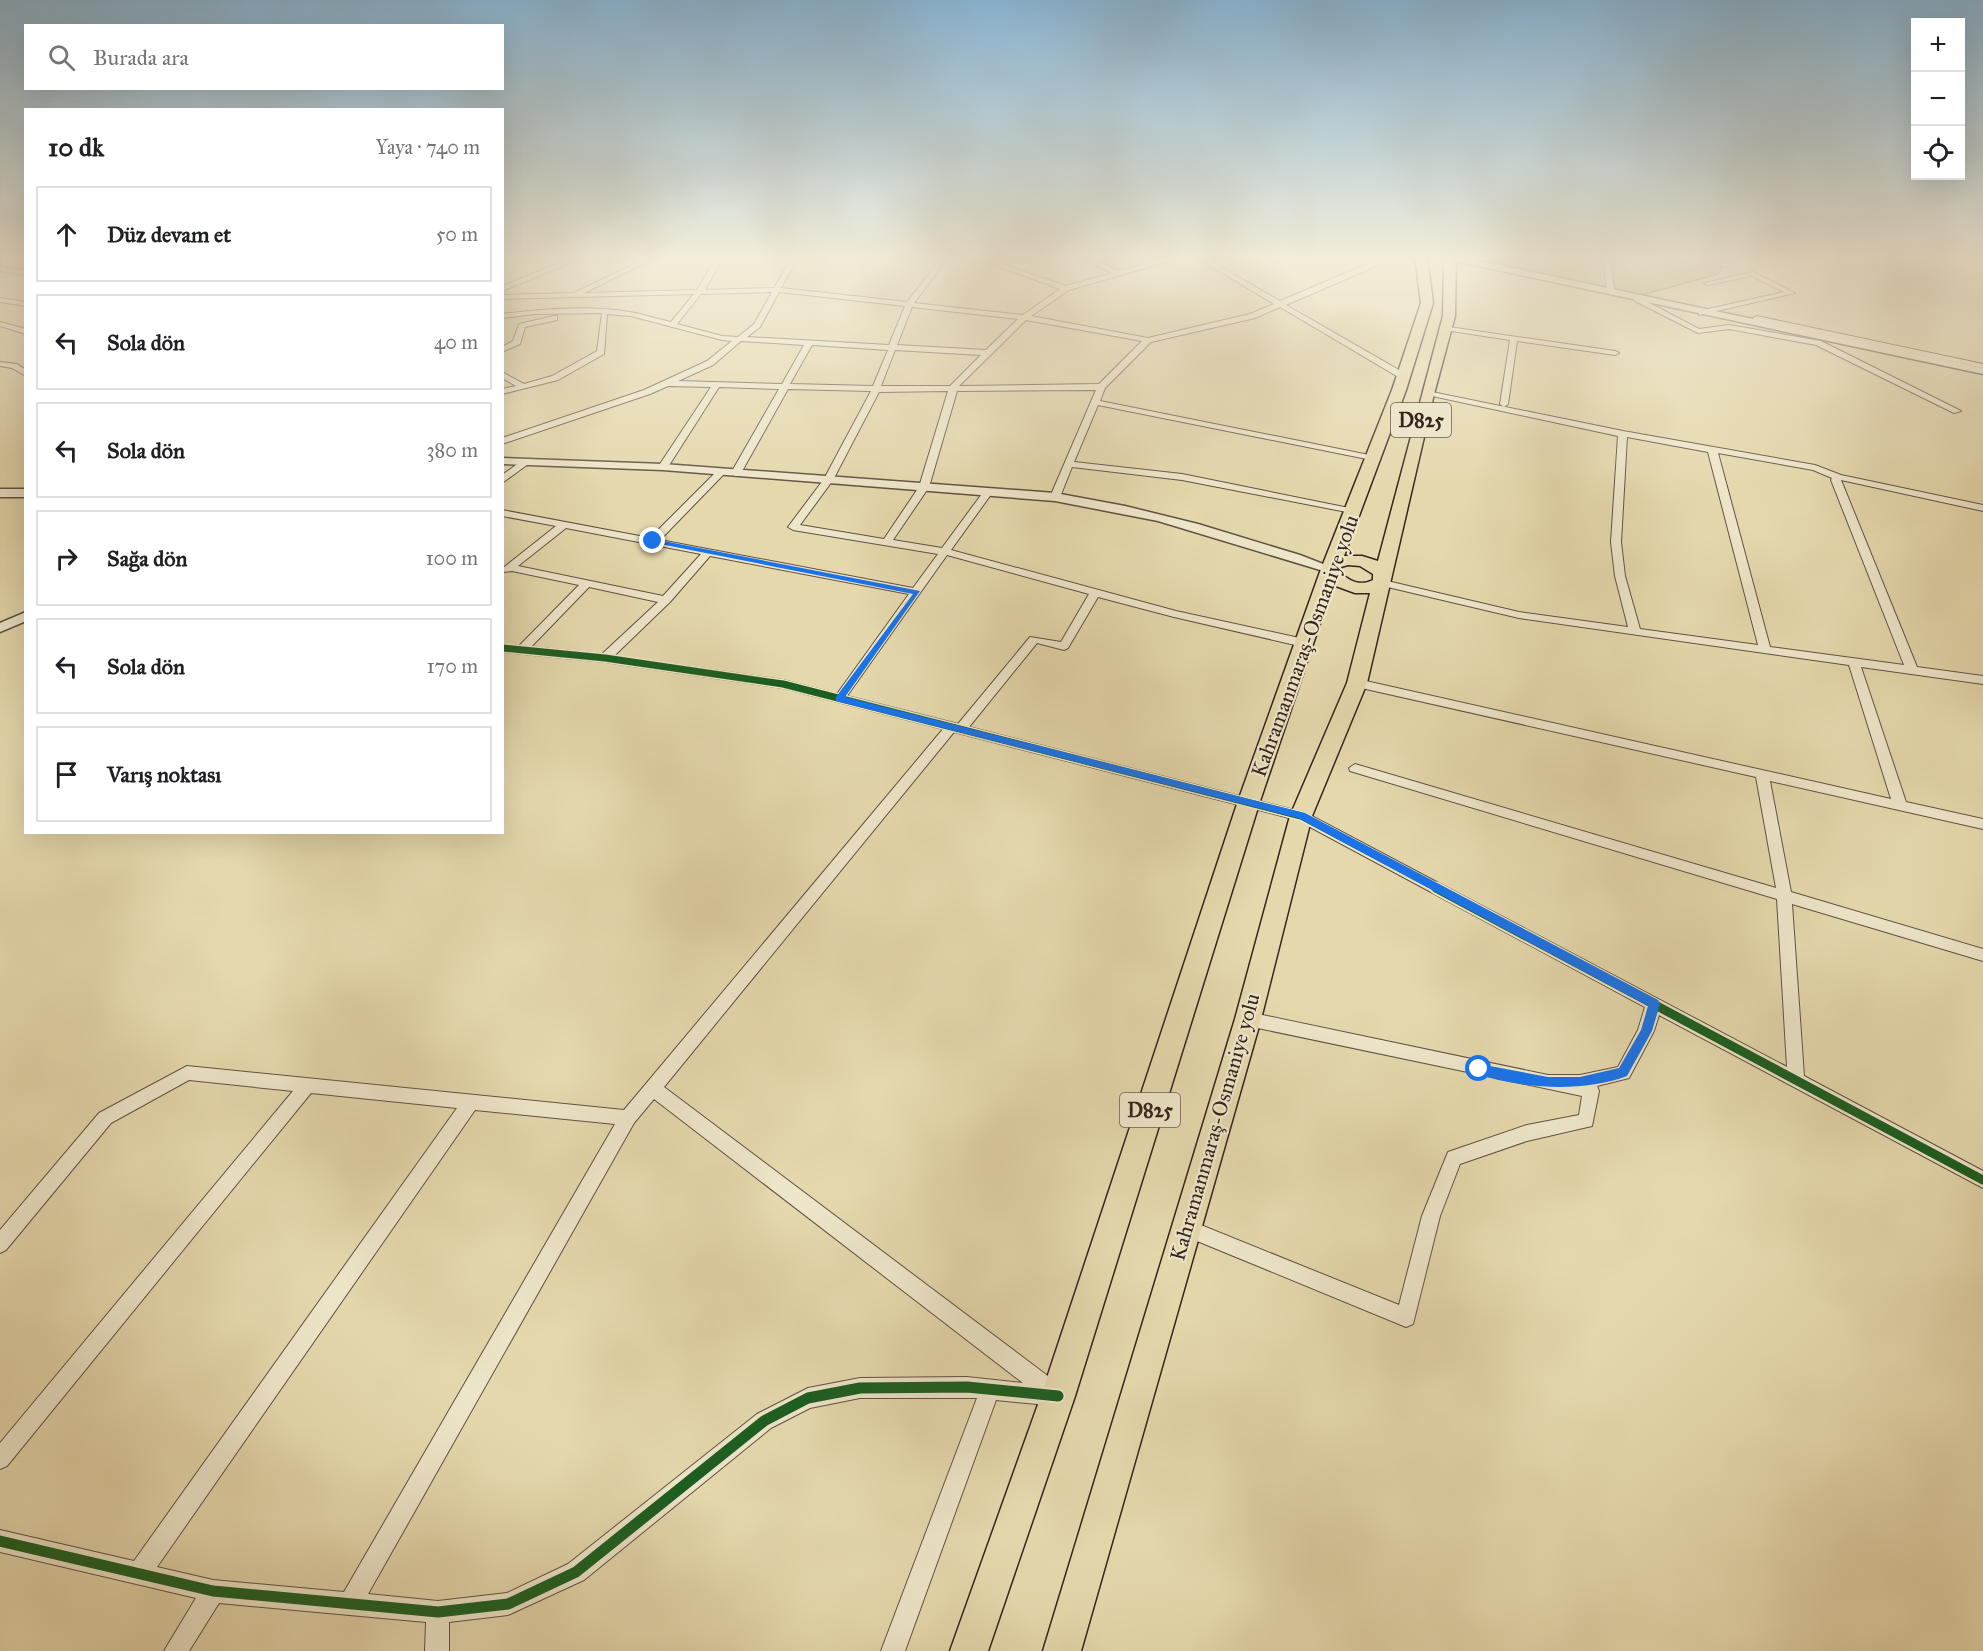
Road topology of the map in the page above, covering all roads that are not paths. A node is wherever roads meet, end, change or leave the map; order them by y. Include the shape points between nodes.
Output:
1 (520, 333) edge
2 (603, 333) edge
3 (705, 333) edge
4 (747, 333) edge
5 (898, 333) edge
6 (1008, 333) edge
7 (1111, 333) edge
8 (1178, 333) edge
9 (1329, 333) edge
10 (1417, 333) edge
11 (1444, 333) edge
12 (1480, 333) edge
13 (1763, 333) edge
14 (1810, 333) edge
15 (1816, 333) edge
16 (1514, 338) junction
17 (740, 339) junction
18 (1148, 340) junction
19 (810, 342) junction
20 (893, 347) junction
21 (504, 349) edge
22 (988, 353) junction
23 (1616, 353) dead end
24 (0, 364) edge
25 (1983, 366) edge
26 (1983, 371) edge
27 (24, 373) edge
28 (504, 375) edge
29 (1403, 376) junction
30 (667, 383) junction
31 (716, 385) junction
32 (954, 386) junction
33 (524, 387) junction
34 (785, 387) junction
35 (1101, 387) junction
36 (876, 389) junction
37 (504, 392) edge
38 (1427, 394) junction
39 (1094, 402) junction
40 (1504, 404) dead end
41 (1957, 411) dead end
42 (1623, 434) junction
43 (504, 440) edge
44 (1712, 450) junction
45 (1374, 459) junction
46 (504, 461) edge
47 (526, 462) junction
48 (1069, 464) junction
49 (663, 467) junction
50 (721, 472) junction
51 (736, 473) junction
52 (1838, 477) junction
53 (504, 478) edge
54 (828, 480) junction
55 (924, 487) junction
56 (0, 492) edge
57 (24, 493) edge
58 (987, 493) junction
59 (1055, 497) junction
60 (1983, 508) edge
61 (1354, 512) junction
62 (504, 513) edge
63 (565, 524) junction
64 (653, 541) junction
65 (887, 542) junction
66 (708, 552) junction
67 (947, 552) junction
68 (1331, 566) junction
69 (506, 571) edge
70 (1383, 580) junction
71 (587, 584) junction
72 (918, 592) junction
73 (1095, 593) junction
74 (666, 600) junction
75 (24, 617) edge
76 (0, 628) edge
77 (1635, 631) junction
78 (1304, 643) junction
79 (504, 648) edge
80 (1766, 649) junction
81 (522, 650) junction
82 (605, 658) junction
83 (1854, 662) junction
84 (1912, 670) junction
85 (1982, 682) edge
86 (1357, 683) junction
87 (839, 699) junction
88 (956, 729) junction
89 (1355, 768) dead end
90 (1762, 773) junction
91 (1248, 804) junction
92 (1900, 805) junction
93 (1301, 816) junction
94 (1983, 824) edge
95 (1784, 893) junction
96 (1983, 955) edge
97 (1654, 1004) junction
98 (1248, 1019) junction
99 (1796, 1079) junction
100 (1548, 1082) junction
101 (307, 1086) junction
102 (653, 1088) junction
103 (471, 1102) junction
104 (628, 1118) junction
105 (1983, 1180) edge
106 (1186, 1228) junction
107 (0, 1244) edge
108 (990, 1389) junction
109 (1058, 1396) junction
110 (0, 1459) edge
111 (0, 1541) edge
112 (139, 1574) junction
113 (213, 1592) junction
114 (350, 1604) junction
115 (438, 1612) junction
116 (176, 1651) edge
117 (437, 1651) edge
118 (893, 1651) edge
119 (969, 1651) edge
120 (1062, 1651) edge

1 - 21 street via 517,342
2 - 33 street via 601,352 555,378
3 - 17 street
4 - 17 street
5 - 20 street
6 - 22 street
7 - 18 street
8 - 18 street
9 - 29 street
10 - 29 highway, Kahramanmaraş-Osmaniye yolu / D825
11 - 38 highway, Kahramanmaraş-Osmaniye yolu / D825
12 - 16 street
13 - 41 street via 1818,343
14 - 26 street
15 - 25 street
16 - 23 street
16 - 40 street
17 - 19 street
17 - 30 street via 710,363
18 - 35 street
19 - 20 street
19 - 34 street
20 - 22 street
20 - 36 street
22 - 32 street
24 - 27 street
28 - 33 street
29 - 45 highway, Kahramanmaraş-Osmaniye yolu / D825
30 - 31 street
30 - 43 street
31 - 34 street
31 - 49 street
32 - 35 street
32 - 36 street
32 - 55 street
33 - 37 street
34 - 36 street
34 - 51 street
35 - 39 street
36 - 54 street
38 - 42 street
38 - 70 highway, Kahramanmaraş-Osmaniye yolu / D825
39 - 45 street
39 - 48 street
42 - 44 street
42 - 77 street via 1617,542 1620,576
44 - 52 street via 1815,468
44 - 80 street
45 - 61 highway, Kahramanmaraş-Osmaniye yolu / D825
46 - 47 street
47 - 49 street
47 - 53 street
48 - 59 street
48 - 61 street via 1182,477
49 - 50 street
50 - 51 street
50 - 64 street
51 - 54 street
52 - 60 street
52 - 84 street via 1842,500
54 - 55 street
54 - 65 street via 793,527
55 - 58 street
55 - 65 street
56 - 57 street
58 - 59 street
58 - 67 street
59 - 68 street via 1185,523
61 - 68 highway, Kahramanmaraş-Osmaniye yolu / D825
62 - 63 street
63 - 64 street
63 - 69 street
64 - 66 street
65 - 67 street
66 - 72 street
66 - 74 street
67 - 72 street
67 - 73 street
68 - 70 highway via 1347,560 1364,561 1378,568
68 - 70 highway via 1334,578 1354,588 1377,586
68 - 78 highway, Kahramanmaraş-Osmaniye yolu / D825
69 - 71 street
70 - 77 street via 1519,615
70 - 86 highway, Kahramanmaraş-Osmaniye yolu / D825
71 - 74 street
71 - 81 street
72 - 87 street
73 - 78 street
73 - 88 street via 1064,646 1034,639
74 - 82 street
75 - 76 street
77 - 80 street
78 - 91 highway, Kahramanmaraş-Osmaniye yolu / D825
79 - 81 street
80 - 83 street
81 - 82 street
82 - 87 street via 783,684
83 - 84 street
83 - 92 street
84 - 85 street
86 - 90 street
86 - 93 highway, Kahramanmaraş-Osmaniye yolu / D825
87 - 88 street
88 - 91 street
88 - 102 street
89 - 95 street
90 - 92 street
90 - 95 street
91 - 93 street
91 - 109 highway, Kahramanmaraş-Osmaniye yolu / D825
92 - 94 street
93 - 97 street
93 - 98 highway, Kahramanmaraş-Osmaniye yolu / D825
95 - 96 street
95 - 99 street
97 - 99 street
97 - 100 street via 1646,1031 1623,1073 1580,1082
98 - 100 street
98 - 106 highway, Kahramanmaraş-Osmaniye yolu / D825
99 - 105 street
100 - 106 street via 1591,1091 1586,1121 1527,1133 1454,1158 1431,1216 1406,1317
101 - 103 street
101 - 107 street via 187,1073 105,1118
101 - 110 street
102 - 104 street
102 - 109 street
103 - 104 street
103 - 112 street
104 - 114 street
106 - 120 highway, Kahramanmaraş-Osmaniye yolu / D825
108 - 109 street
108 - 115 street via 860,1388 808,1398 764,1421 576,1572 508,1604
108 - 118 street
109 - 119 highway, Kahramanmaraş-Osmaniye yolu / D825
111 - 112 street
112 - 113 street
113 - 114 street
113 - 116 street
114 - 115 street
115 - 117 street

